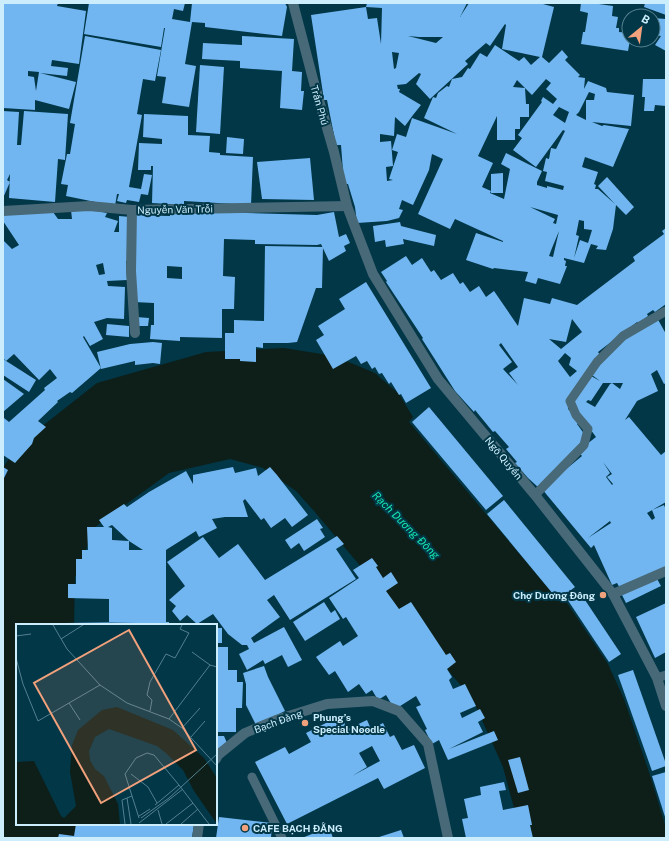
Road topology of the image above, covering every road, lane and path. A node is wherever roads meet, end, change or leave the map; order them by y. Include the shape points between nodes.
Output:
1 (294, 3) edge
2 (347, 206) junction
3 (132, 210) junction
4 (3, 211) edge
5 (666, 311) edge
6 (135, 333) dead end
7 (535, 495) junction
8 (666, 571) edge
9 (613, 594) junction
10 (662, 677) edge
11 (666, 706) edge
12 (217, 757) edge
13 (252, 777) dead end
14 (199, 825) edge
15 (197, 838) edge
16 (282, 838) edge
17 (448, 838) edge

1 - 2 street, Trần Phú
2 - 3 street, Nguyễn Văn Trỗi
2 - 7 street, Ngô Quyền via 373,274 438,379
3 - 4 street, Nguyễn Văn Trỗi via 89,206
3 - 6 street via 131,271
5 - 7 lane via 623,336 597,362 570,401 576,415 588,429 584,445
7 - 9 street, Ngô Quyền
8 - 9 street
9 - 10 street, Ngô Quyền
10 - 11 street, Ngô Quyền
12 - 17 street, Bạch Đằng via 245,733 276,720 327,704 374,701 399,711 428,744
13 - 16 lane
14 - 15 street

